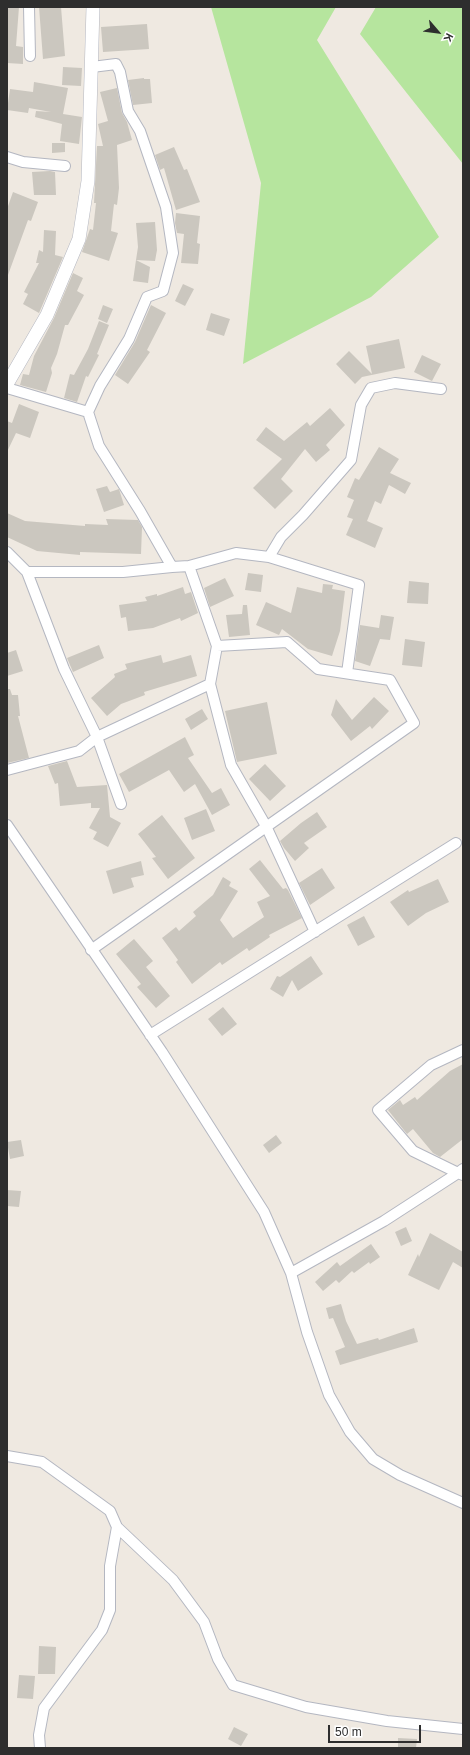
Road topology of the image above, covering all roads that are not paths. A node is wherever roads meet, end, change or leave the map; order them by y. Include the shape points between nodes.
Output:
1 (29, 7) edge
2 (93, 7) edge
3 (30, 56) dead end
4 (92, 67) junction
5 (7, 157) edge
6 (65, 166) dead end
7 (7, 384) edge
8 (7, 388) edge
9 (441, 389) dead end
10 (88, 412) junction
11 (7, 552) edge
12 (269, 558) junction
13 (189, 566) junction
14 (172, 567) junction
15 (27, 572) junction
16 (217, 646) junction
17 (347, 673) junction
18 (210, 684) junction
19 (97, 737) junction
20 (7, 770) edge
21 (121, 804) dead end
22 (7, 825) edge
23 (266, 826) junction
24 (456, 843) dead end
25 (315, 932) junction
26 (91, 950) junction
27 (150, 1035) junction
28 (463, 1050) edge
29 (461, 1172) edge
30 (291, 1273) junction
31 (7, 1456) edge
32 (463, 1504) edge
33 (117, 1527) junction
34 (463, 1729) edge
35 (40, 1748) edge

1 - 3 street
2 - 4 street
4 - 7 street via 88,180 79,239 47,315
4 - 10 street via 116,64 118,68 128,111 140,131 166,207 173,252 163,291 147,296 129,339 100,386
5 - 6 street via 23,162
8 - 10 street
9 - 12 street via 395,383 371,388 361,404 351,460 282,537
10 - 14 street via 99,446
11 - 15 street
12 - 13 street via 236,553
12 - 17 street via 359,585
13 - 14 street
13 - 16 street
14 - 15 street via 123,572
15 - 19 street via 64,669
16 - 17 street via 287,642 318,669
16 - 18 street
17 - 23 street via 390,680 414,723
18 - 19 street
18 - 23 street via 231,766
19 - 20 street via 79,751
19 - 21 street
22 - 26 street
23 - 25 street
23 - 26 street
24 - 25 street
25 - 27 street
26 - 27 street
27 - 30 street via 264,1212
28 - 29 street via 431,1065 378,1110 413,1151
29 - 30 street via 384,1222
30 - 32 street via 307,1332 329,1395 350,1432 373,1459 400,1475
31 - 33 street via 42,1462 110,1510
33 - 34 street via 173,1580 204,1622 218,1659 233,1685 306,1707 387,1721
33 - 35 street via 110,1566 110,1610 102,1630 44,1708 39,1735

